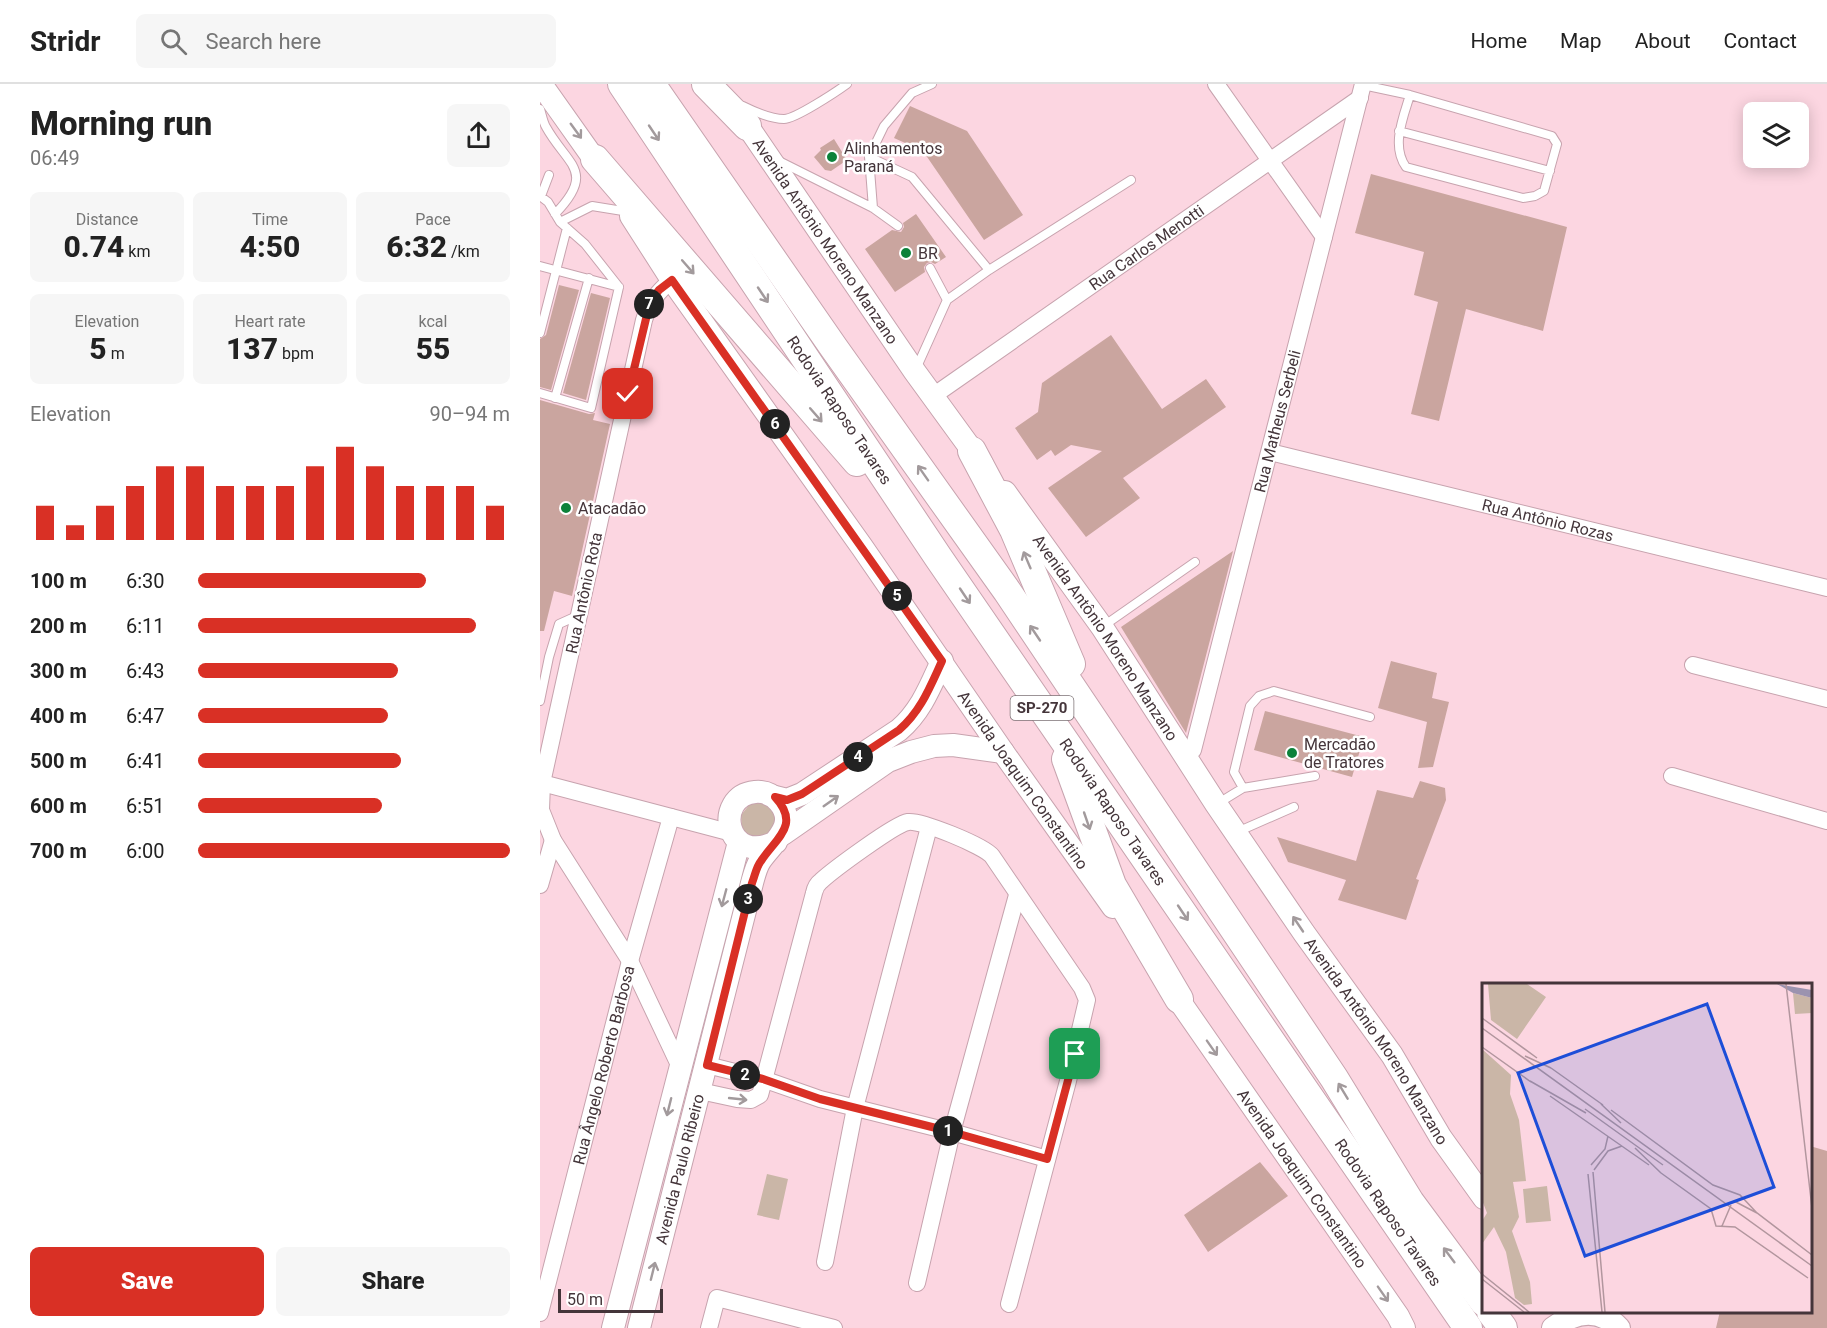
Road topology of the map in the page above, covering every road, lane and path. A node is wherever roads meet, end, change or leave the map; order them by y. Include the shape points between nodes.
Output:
1 (541, 84) edge
2 (622, 84) edge
3 (651, 84) edge
4 (706, 84) edge
5 (847, 84) edge
6 (932, 84) edge
7 (1216, 84) edge
8 (1362, 89) edge
9 (725, 93) edge
10 (1410, 95) junction
11 (540, 109) edge
12 (747, 126) junction
13 (1399, 132) junction
14 (768, 155) junction
15 (869, 157) junction
16 (595, 159) junction
17 (1270, 161) junction
18 (1550, 171) junction
19 (549, 176) dead end
20 (1131, 180) dead end
21 (540, 196) edge
22 (873, 208) junction
23 (629, 212) junction
24 (557, 218) junction
25 (898, 226) dead end
26 (567, 228) junction
27 (1324, 237) junction
28 (540, 266) edge
29 (930, 268) dead end
30 (556, 270) junction
31 (988, 270) junction
32 (589, 278) junction
33 (672, 280) junction
34 (619, 286) junction
35 (947, 300) junction
36 (540, 333) edge
37 (915, 372) junction
38 (540, 393) edge
39 (933, 396) junction
40 (555, 398) junction
41 (972, 451) junction
42 (1270, 452) junction
43 (938, 557) junction
44 (1195, 562) dead end
45 (1827, 588) edge
46 (579, 615) junction
47 (1102, 627) junction
48 (942, 661) junction
49 (1693, 665) dead end
50 (1827, 699) edge
51 (540, 701) edge
52 (1370, 717) dead end
53 (1055, 726) junction
54 (1003, 752) junction
55 (1185, 758) junction
56 (1315, 776) dead end
57 (1672, 776) dead end
58 (542, 783) junction
59 (1243, 788) junction
60 (775, 797) junction
61 (1216, 804) junction
62 (1294, 807) dead end
63 (671, 817) junction
64 (1827, 821) edge
65 (929, 826) junction
66 (1236, 832) junction
67 (1171, 834) junction
68 (736, 837) junction
69 (780, 838) junction
70 (554, 840) junction
71 (540, 885) edge
72 (1017, 895) junction
73 (630, 961) junction
74 (1179, 999) junction
75 (707, 1065) junction
76 (680, 1067) junction
77 (763, 1079) junction
78 (700, 1091) junction
79 (855, 1108) junction
80 (952, 1132) junction
81 (1047, 1159) junction
82 (1482, 1195) edge
83 (825, 1262) dead end
84 (917, 1283) dead end
85 (1482, 1299) edge
86 (1009, 1304) dead end
87 (540, 1313) edge
88 (1492, 1313) edge
89 (1613, 1313) edge
90 (1560, 1327) edge
91 (613, 1328) edge
92 (639, 1328) edge
93 (709, 1328) edge
94 (834, 1328) edge
95 (1404, 1328) edge
96 (1468, 1328) edge
97 (1503, 1328) edge
98 (1619, 1328) edge

1 -> 16 street, Avenida Joaquim Constantino
2 -> 43 highway, Rodovia Raposo Tavares / SP-270
67 -> 3 highway, Rodovia Raposo Tavares / SP-270 via 1007,591
4 - 12 highway
5 - 9 lane via 786,119 759,114
6 - 15 lane via 912,93 884,126
7 - 17 street
8 - 10 lane
8 - 17 street, Rua Carlos Menotti
8 - 27 street, Rua Matheus Serbeli
9 - 12 street, Avenida Antônio Moreno Manzano
10 - 13 lane
10 - 18 lane via 1552,136 1557,144
11 - 24 lane via 545,126 571,160 576,179
12 - 14 street, Avenida Antônio Moreno Manzano
13 - 18 lane
13 - 18 lane via 1401,159 1406,167 1416,171 1523,198 1544,191
14 - 22 lane
14 - 37 street, Avenida Antônio Moreno Manzano
15 - 22 lane
15 - 31 lane via 912,177
16 - 23 street, Avenida Joaquim Constantino
16 -> 43 highway
17 - 27 street
17 - 39 street, Rua Carlos Menotti
19 - 21 lane
20 - 31 lane
21 - 24 lane
22 - 25 lane
23 - 24 lane via 592,206
23 - 33 street, Avenida Joaquim Constantino
24 - 26 lane
26 - 30 lane
26 - 34 lane
27 - 42 street, Rua Matheus Serbeli
28 - 30 lane
29 - 35 lane
30 - 32 lane
30 - 36 lane
31 - 35 lane
32 - 34 lane
32 - 40 lane
33 - 46 street, Rua Antônio Rota via 650,302 644,320
33 - 48 street, Avenida Joaquim Constantino
34 - 40 lane via 591,408
35 - 37 lane
37 - 39 street, Avenida Antônio Moreno Manzano
38 - 40 lane
39 - 41 street, Avenida Antônio Moreno Manzano
41 - 47 street, Avenida Antônio Moreno Manzano
67 -> 41 highway via 1077,676 1014,530
42 - 45 street, Rua Antônio Rozas
42 - 55 street, Rua Matheus Serbeli via 1193,750
43 -> 53 highway, Rodovia Raposo Tavares / SP-270
44 - 47 lane
46 - 51 lane via 559,624
46 - 58 street, Rua Antônio Rota
47 - 55 street, Avenida Antônio Moreno Manzano
48 - 54 street, Avenida Joaquim Constantino
48 - 60 street via 921,707 899,730 802,794 787,800
49 - 50 street
52 - 59 lane via 1274,691 1259,696 1250,706 1234,772
53 -> 74 highway via 1112,885
53 -> 96 highway, Rodovia Raposo Tavares / SP-270
69 -> 54 street, Avenida Paulo Ribeiro via 888,761 934,746
54 - 74 street, Avenida Joaquim Constantino
55 - 61 street, Avenida Antônio Moreno Manzano
56 - 59 lane
57 - 64 street
58 - 63 street
58 - 70 street, Rua Antônio Rota via 542,810
59 - 61 lane
60 - 68 street via 756,792 737,801 729,821
60 - 69 street via 786,814
61 - 66 street, Avenida Antônio Moreno Manzano
62 - 66 lane
63 - 68 street
63 - 73 street, Rua Ângelo Roberto Barbosa
65 - 72 street via 990,853
65 - 77 street via 904,823 817,885
65 - 79 street
82 -> 66 street, Avenida Antônio Moreno Manzano via 1441,1138 1392,1055
85 -> 67 highway, Rodovia Raposo Tavares / SP-270 via 1410,1202 1334,1078
68 - 69 street via 751,848 764,848
68 -> 76 street
69 - 75 street, Avenida Paulo Ribeiro via 759,862 752,883
70 - 71 street
70 - 73 street
72 - 80 street
72 - 81 street via 1087,1000
73 - 76 street
73 - 87 street, Rua Ângelo Roberto Barbosa
74 -> 95 street, Avenida Joaquim Constantino
75 - 77 street
75 - 78 street, Avenida Paulo Ribeiro
76 -> 91 street
78 -> 77 street via 751,1100 760,1095
77 - 79 street
92 -> 78 street, Avenida Paulo Ribeiro
79 - 80 street
79 - 83 street
80 - 81 street
80 - 84 street
81 - 86 street
88 - 97 highway
89 - 98 street
90 - 98 street via 1579,1314 1596,1314
93 - 94 street via 717,1298

